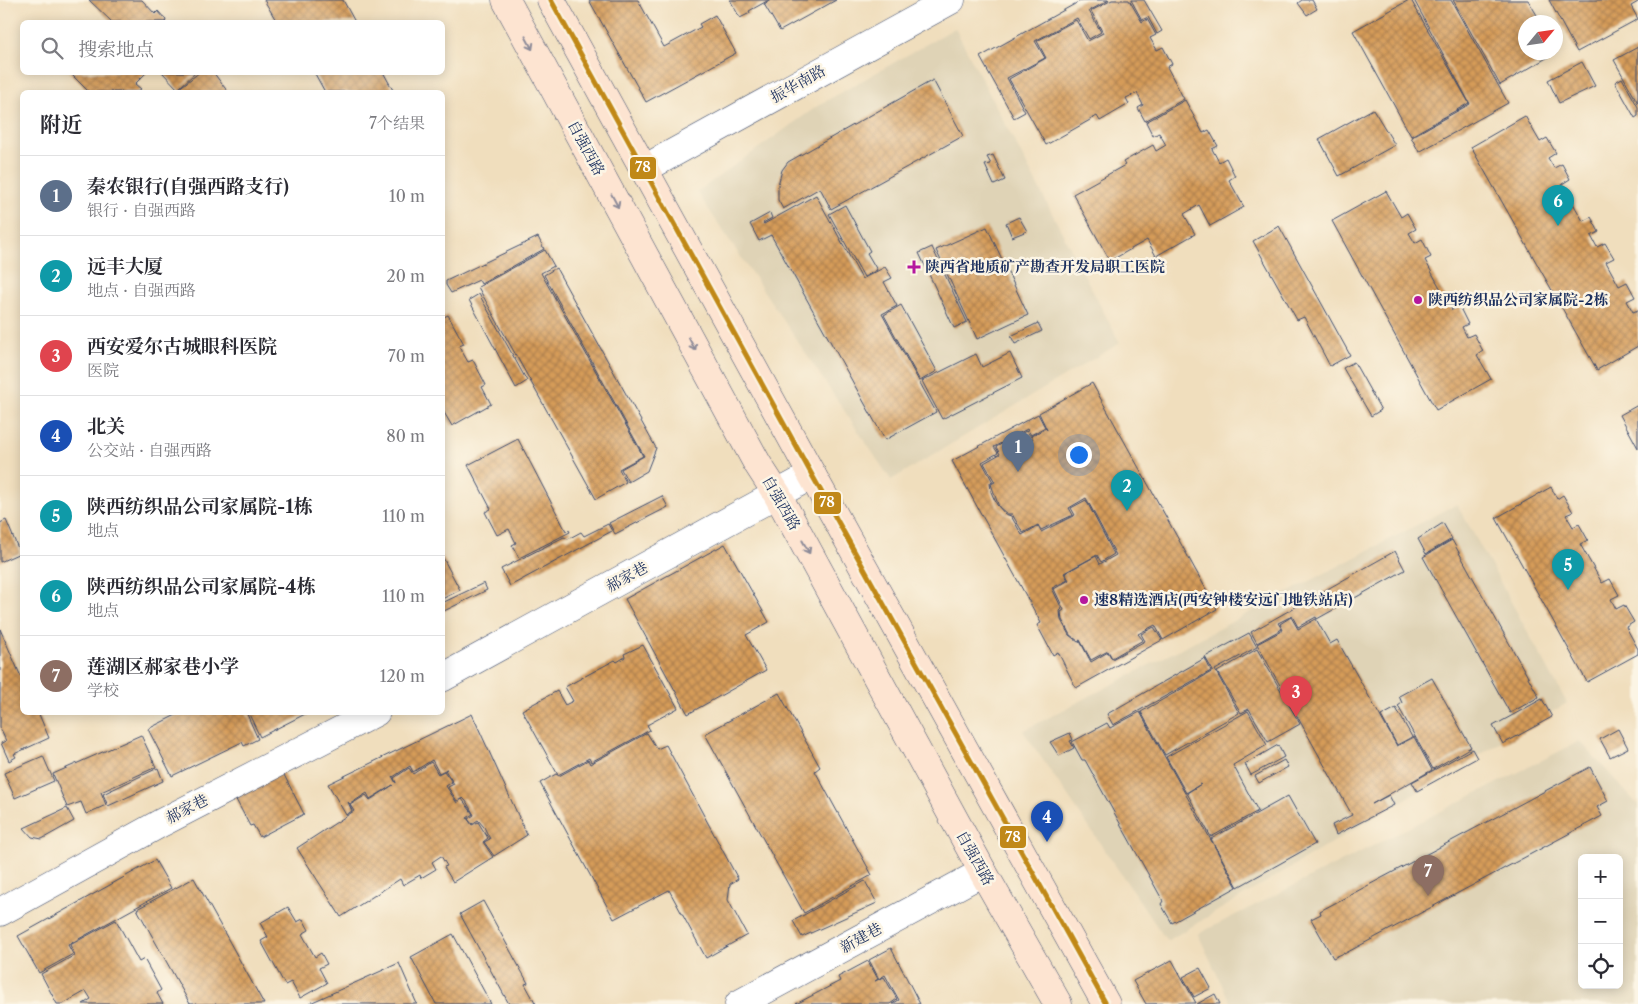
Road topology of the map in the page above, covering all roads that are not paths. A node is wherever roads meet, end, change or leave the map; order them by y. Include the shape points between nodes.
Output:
1 (506, 0) edge
2 (551, 0) edge
3 (951, 0) edge
4 (644, 169) junction
5 (812, 475) junction
6 (777, 494) junction
7 (445, 676) edge
8 (370, 715) edge
9 (983, 872) junction
10 (0, 912) edge
11 (739, 1004) edge
12 (1058, 1004) edge
13 (1106, 1004) edge

1 -> 6 main road, 自强西路 via 757,463
2 - 4 main road
3 - 4 street, 振华南路
4 - 5 main road
5 - 6 street, 郝家巷
5 - 13 main road
6 - 7 street, 郝家巷
6 -> 9 main road, 自强西路
8 - 10 street, 郝家巷 via 161,823
9 - 11 street, 新建巷
9 - 12 main road, 自强西路

